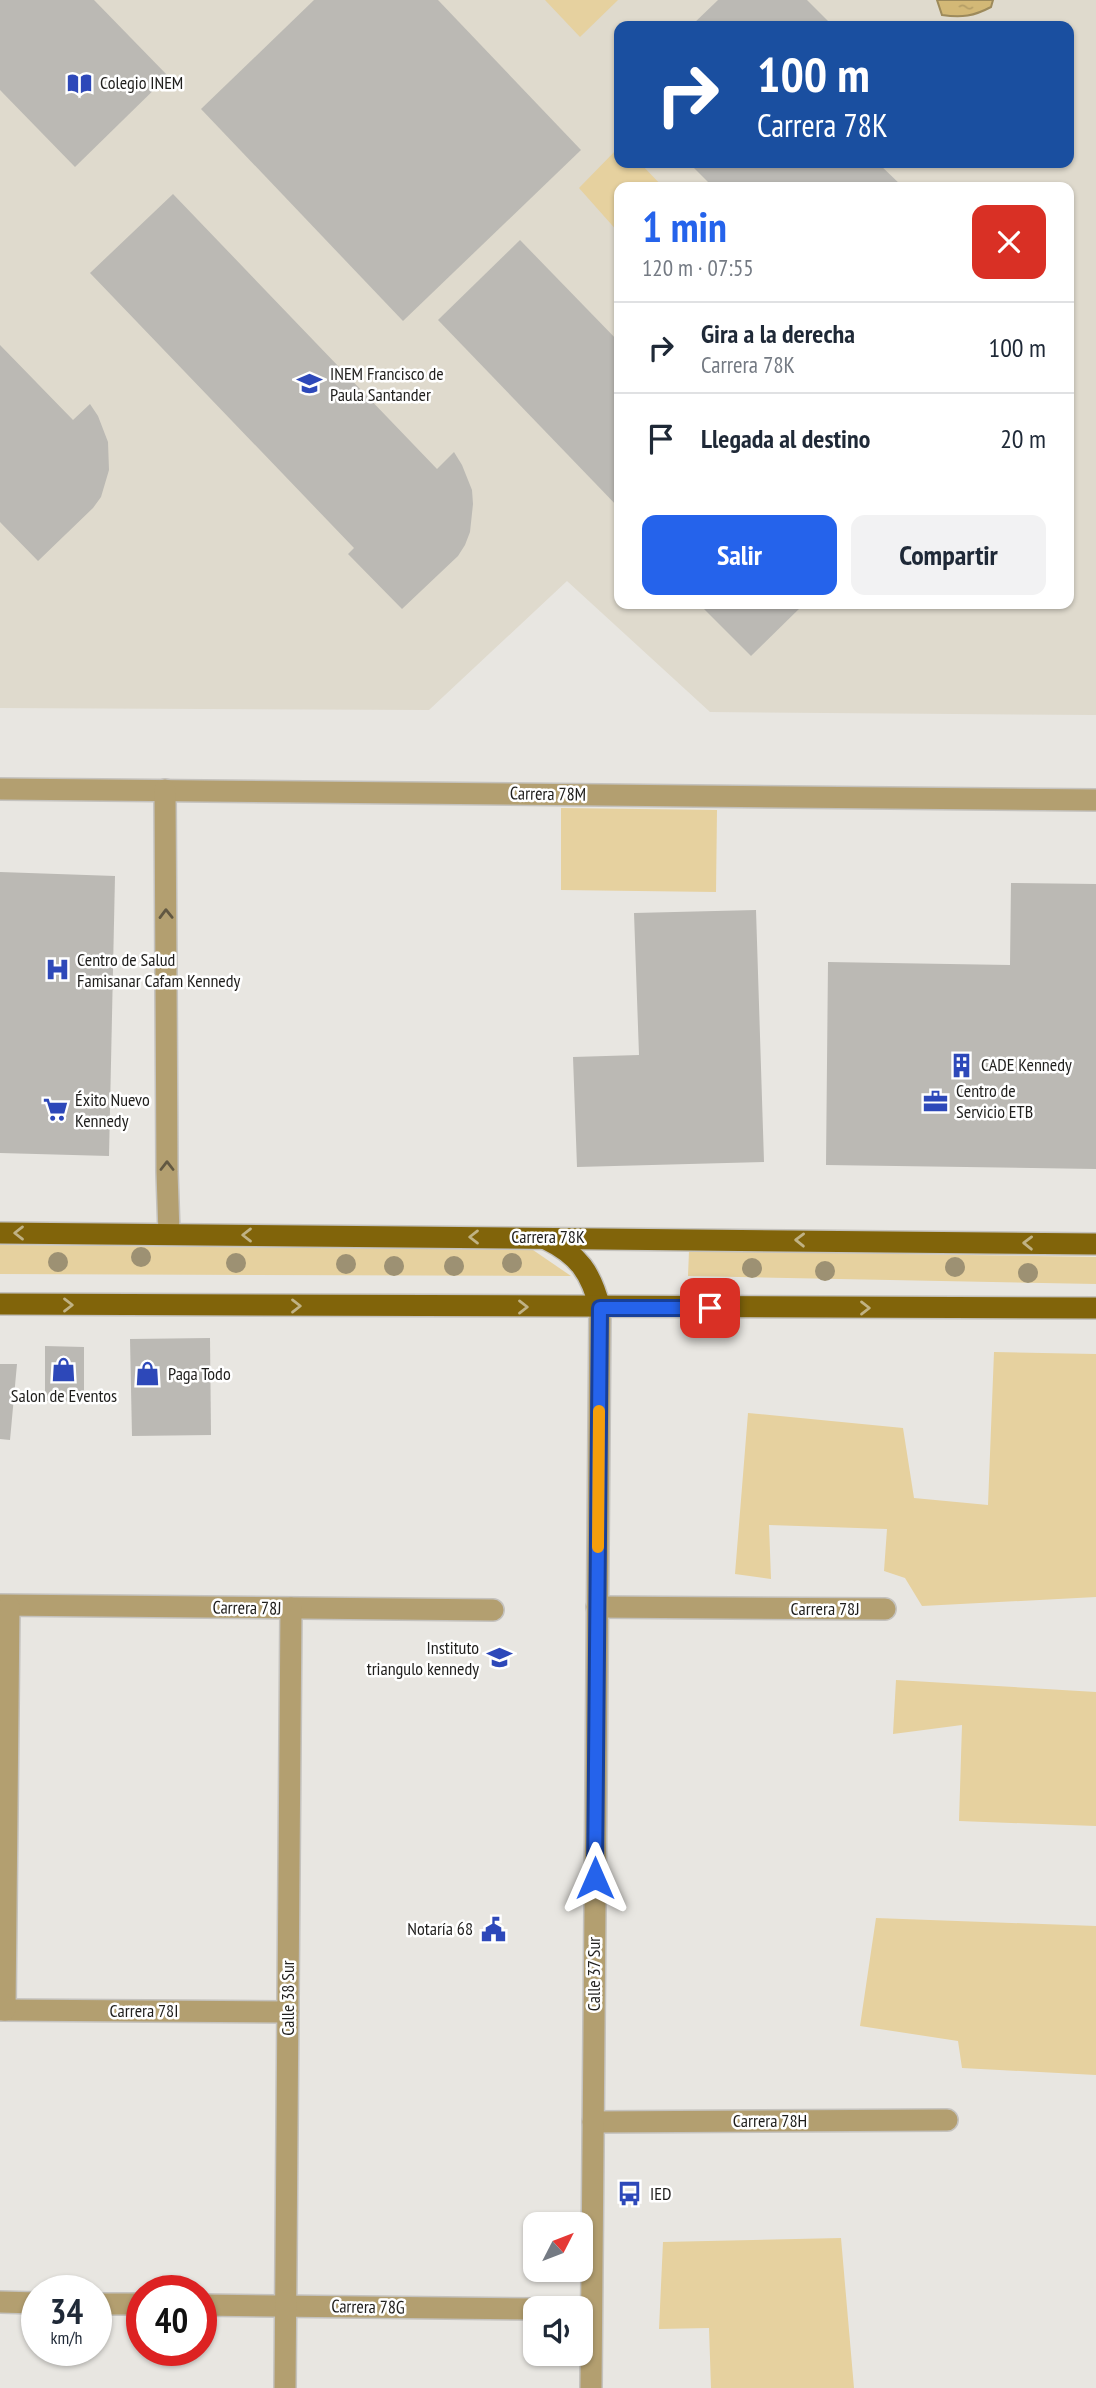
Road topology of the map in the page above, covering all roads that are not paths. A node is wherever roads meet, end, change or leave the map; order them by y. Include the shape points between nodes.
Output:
1 (0, 789) edge
2 (165, 790) junction
3 (1096, 800) edge
4 (0, 1233) edge
5 (169, 1234) junction
6 (542, 1237) junction
7 (1096, 1244) edge
8 (0, 1304) edge
9 (600, 1308) junction
10 (1096, 1308) edge
11 (5, 1606) edge
12 (597, 1607) junction
13 (290, 1608) junction
14 (885, 1609) dead end
15 (493, 1610) dead end
16 (3, 2010) edge
17 (288, 2012) junction
18 (947, 2120) dead end
19 (593, 2122) junction
20 (587, 2296) edge
21 (0, 2302) edge
22 (21, 2303) edge
23 (217, 2305) edge
24 (286, 2306) junction
25 (523, 2309) edge
26 (590, 2366) edge
27 (285, 2388) edge
28 (591, 2388) edge

1 - 2 street, Carrera 78M
2 - 3 street, Carrera 78M
5 -> 2 street
5 -> 4 main road, Carrera 78K
6 -> 5 main road, Carrera 78K
7 -> 6 main road, Carrera 78K
6 - 9 main road via 581,1264 594,1284
8 -> 9 main road
9 -> 10 main road
9 - 12 street, Calle 37 Sur
11 - 13 street, Carrera 78J
11 - 16 street
12 - 14 street, Carrera 78J
12 - 19 street, Calle 37 Sur
13 - 15 street, Carrera 78J
13 - 17 street, Calle 38 Sur
16 - 17 street, Carrera 78I
17 - 24 street, Calle 38 Sur
18 - 19 street, Carrera 78H
19 - 20 street, Calle 37 Sur
21 - 22 street
23 - 24 street, Carrera 78G
24 - 25 street, Carrera 78G
24 - 27 street, Calle 38 Sur
26 - 28 street, Calle 37 Sur

